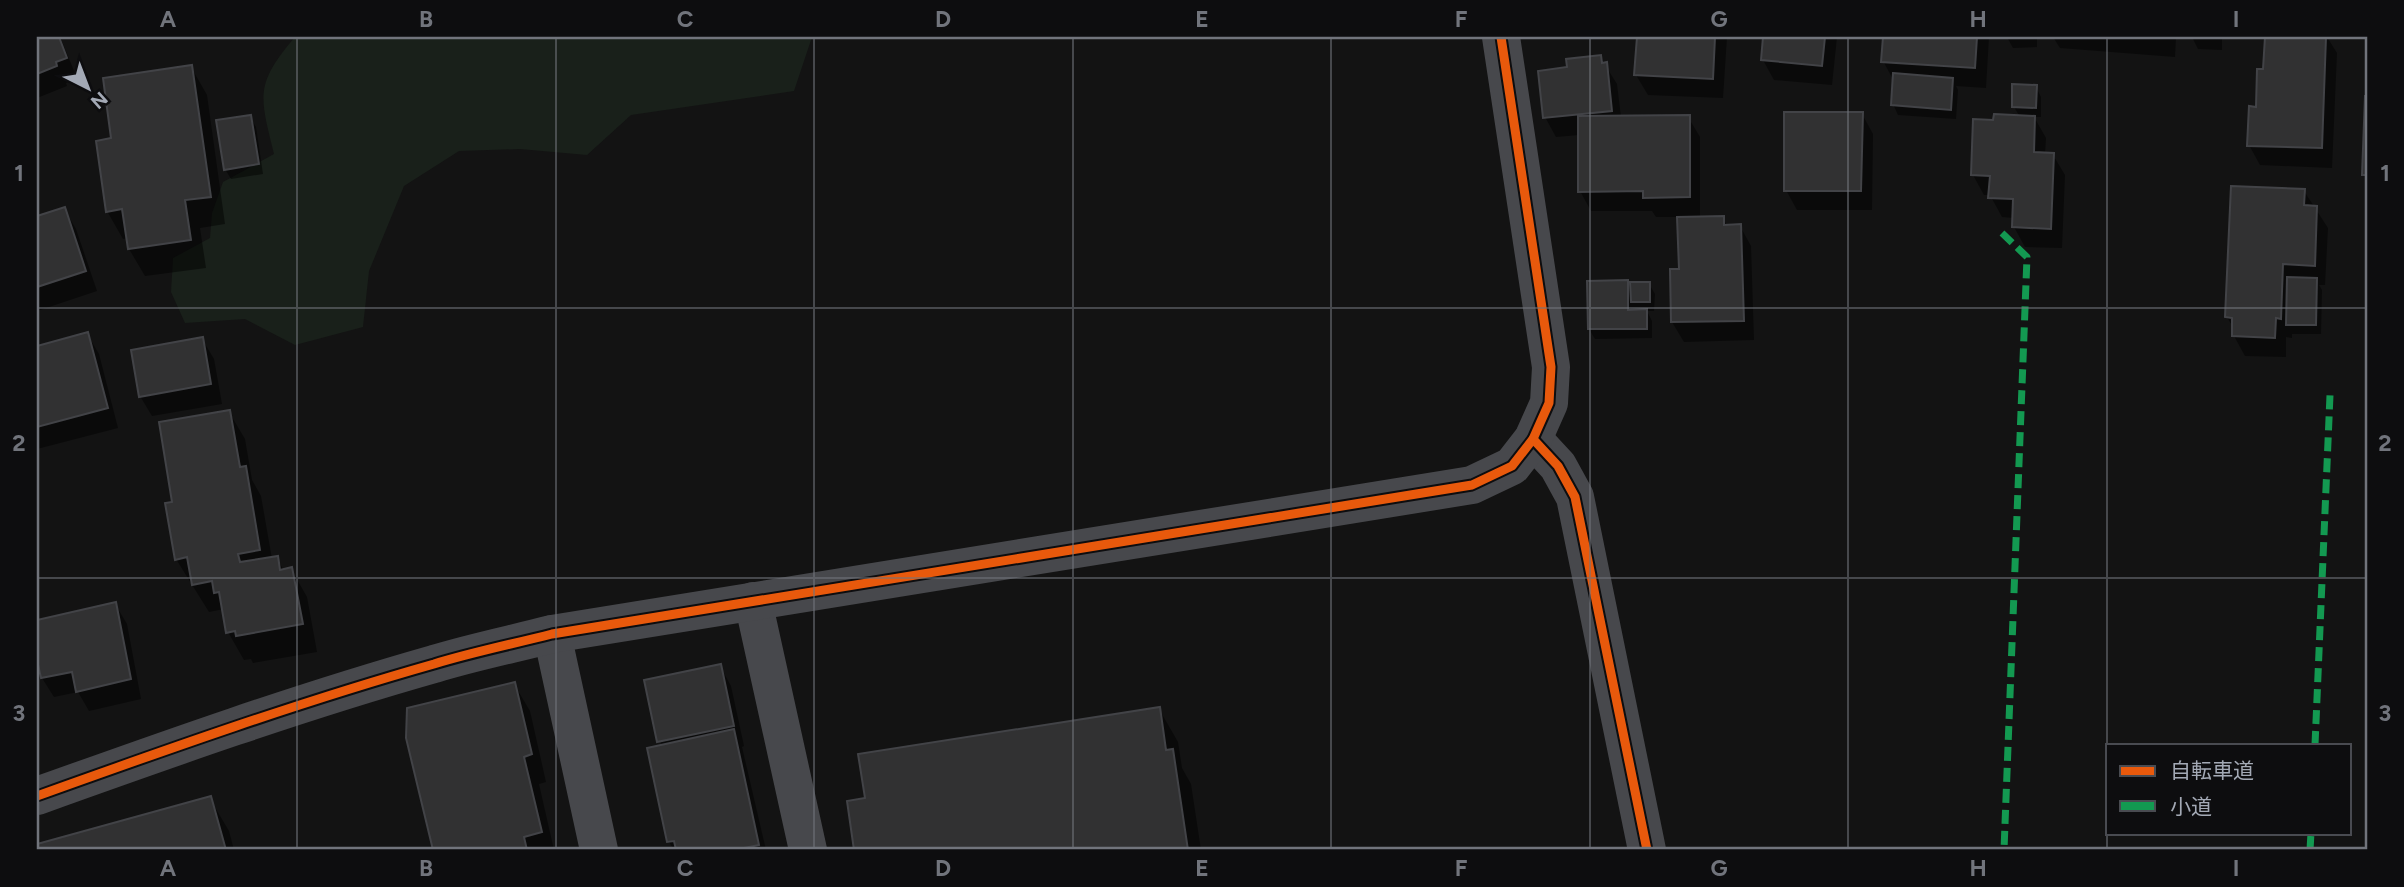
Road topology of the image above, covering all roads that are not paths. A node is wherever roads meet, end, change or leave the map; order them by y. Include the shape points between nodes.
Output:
1 (1501, 37) edge
2 (1533, 439) junction
3 (754, 601) junction
4 (552, 634) junction
5 (37, 796) edge
6 (599, 850) edge
7 (808, 850) edge
8 (1647, 850) edge

1 - 2 street via 1551,367 1549,403
2 - 3 street via 1512,466 1472,485
2 - 8 street via 1559,466 1575,497
3 - 4 street
3 - 7 street
4 - 5 street via 373,682
4 - 6 street

